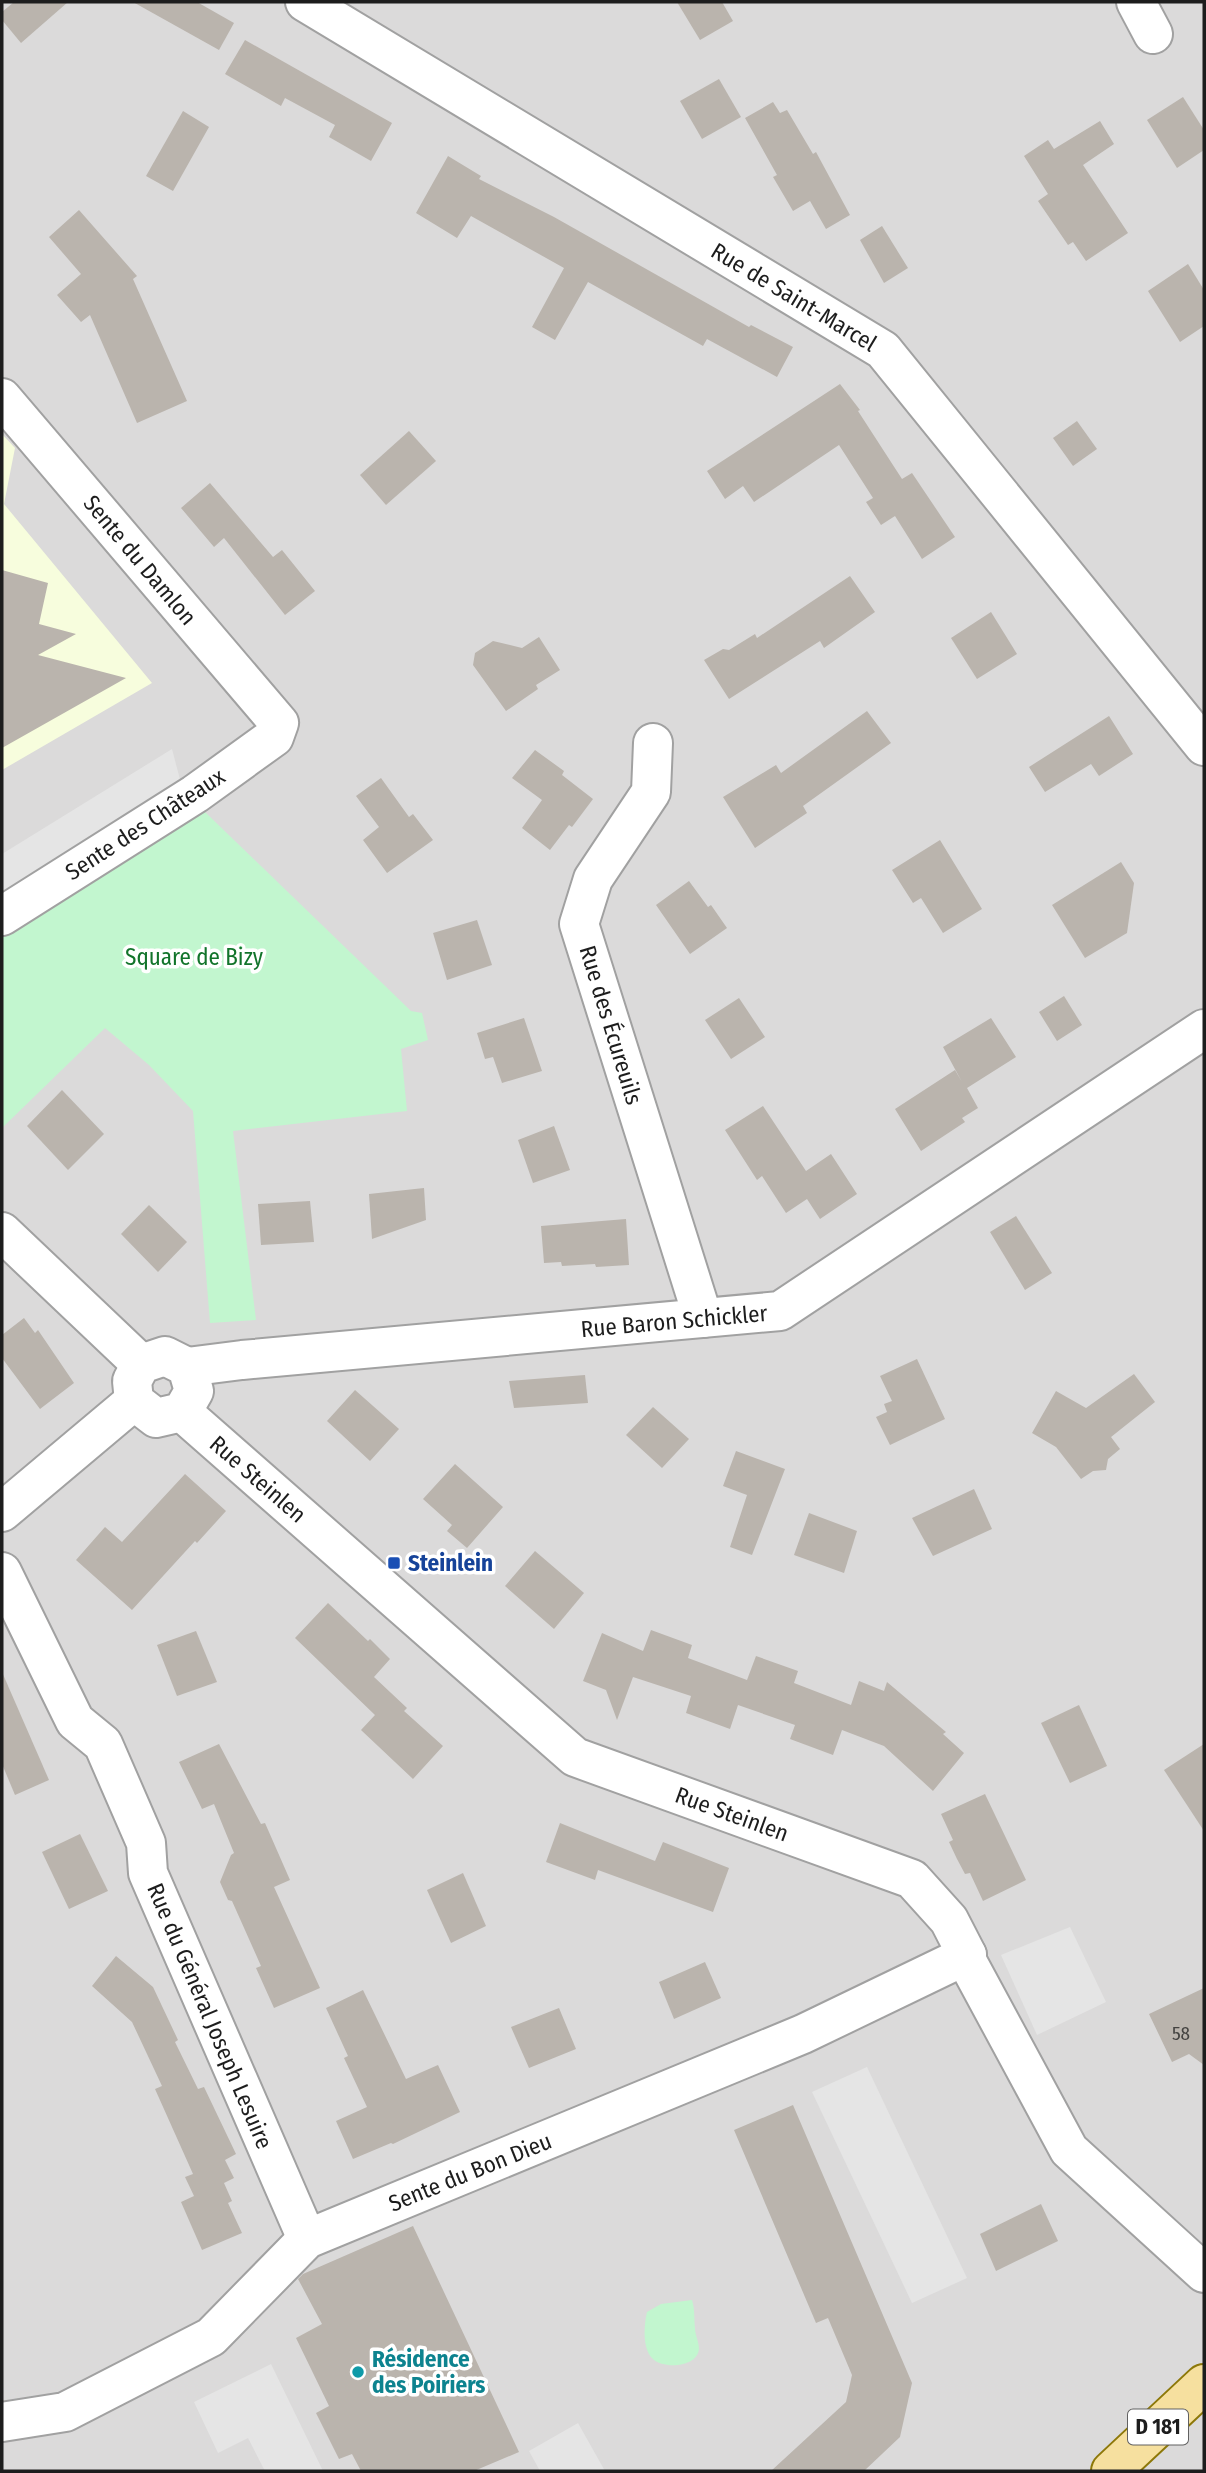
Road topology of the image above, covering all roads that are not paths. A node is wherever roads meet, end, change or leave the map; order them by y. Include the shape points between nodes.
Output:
1 (305, 2) edge
2 (2, 398) edge
3 (279, 723) joint
4 (653, 743) dead end
5 (1204, 746) edge
6 (2, 916) edge
7 (1204, 1029) edge
8 (2, 1232) edge
9 (703, 1318) junction
10 (141, 1364) junction
11 (187, 1367) junction
12 (134, 1401) junction
13 (182, 1412) junction
14 (2, 1512) edge
15 (2, 1572) edge
16 (967, 1955) junction
17 (307, 2239) junction
18 (1204, 2273) edge
19 (1204, 2384) edge
20 (2, 2422) edge
21 (1111, 2471) edge

1 - 5 street, Rue de Saint-Marcel via 883,350
2 - 3 street, Sente du Damlon
3 - 6 street, Sente des Châteaux via 274,737 195,794
4 - 9 street, Rue des Écureuils via 651,792 593,878 579,923
7 - 9 street, Rue Baron Schickler via 780,1311
8 - 10 street
9 - 11 street, Rue Baron Schickler
10 - 11 street via 165,1356
10 - 12 street via 132,1381
11 - 13 street via 194,1391
12 - 13 street via 156,1418
12 - 14 street
13 - 16 street, Rue Steinlen via 575,1757 912,1879 949,1920
15 - 17 street, Rue du Général Joseph Lesuire via 75,1721 103,1744 146,1843 148,1873
16 - 17 street, Sente du Bon Dieu via 803,2034
16 - 18 street, Rue Steinlen via 1069,2150
17 - 20 street, Sente du Bon Dieu via 211,2337 65,2412
19 - 21 main road, D 181

